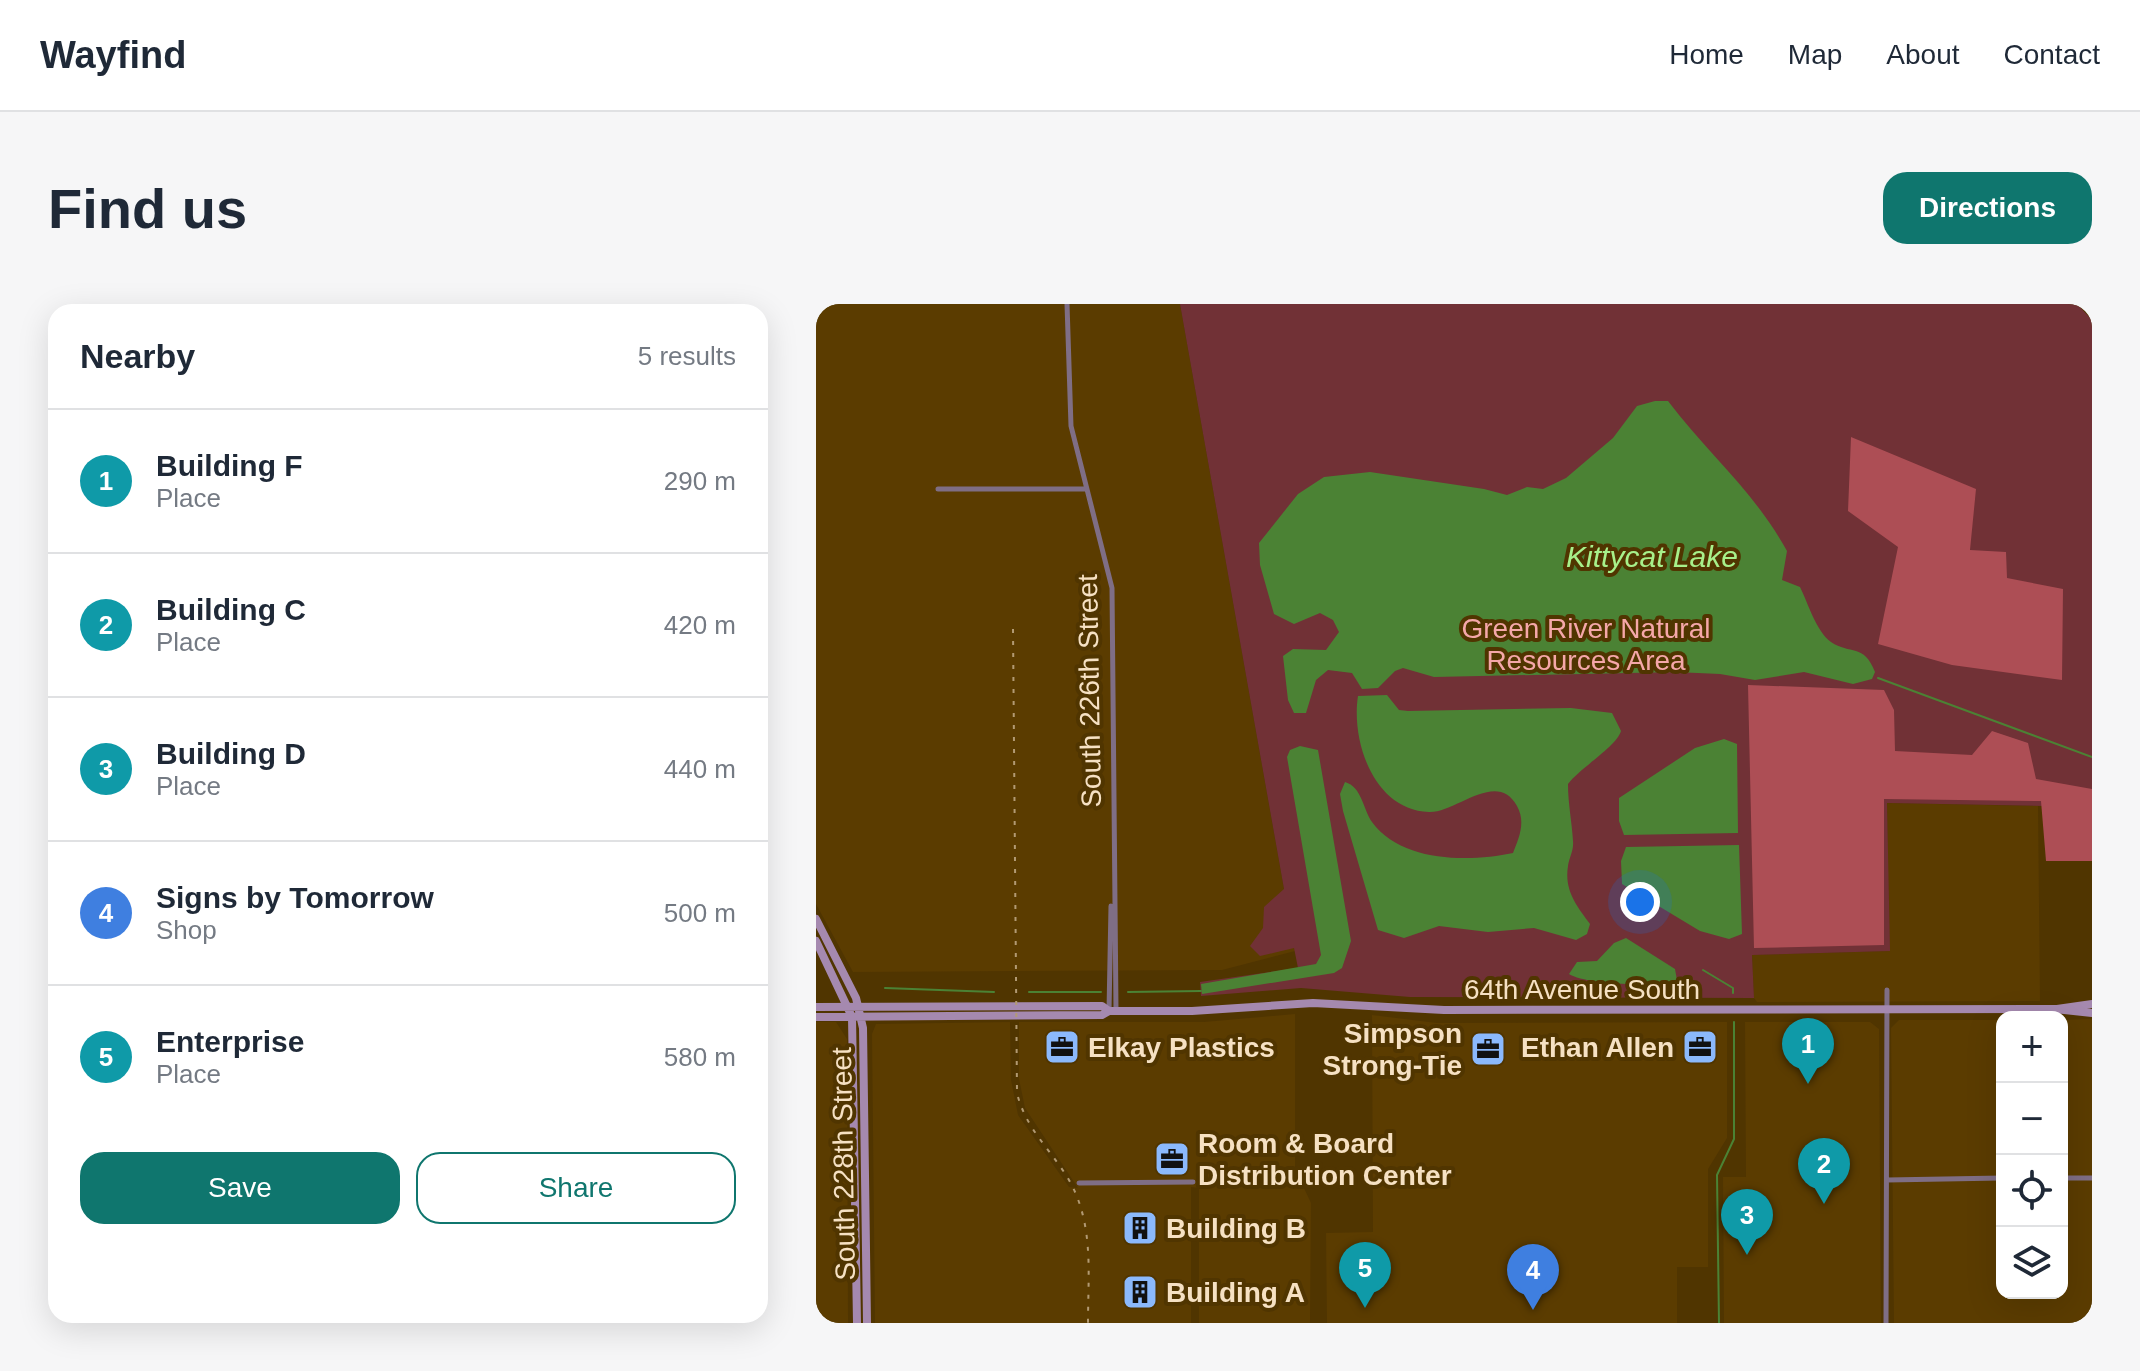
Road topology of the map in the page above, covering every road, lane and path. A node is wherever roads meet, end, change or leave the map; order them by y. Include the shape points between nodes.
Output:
1 (1067, 304) edge
2 (938, 489) dead end
3 (1086, 489) junction
4 (816, 919) edge
5 (816, 941) edge
6 (839, 986) junction
7 (1887, 990) dead end
8 (2092, 1004) edge
9 (819, 1007) edge
10 (2055, 1009) junction
11 (1113, 1010) junction
12 (1887, 1011) junction
13 (856, 1012) junction
14 (2092, 1013) edge
15 (816, 1017) edge
16 (1996, 1178) edge
17 (2068, 1178) edge
18 (2092, 1178) edge
19 (1887, 1180) junction
20 (1193, 1182) dead end
21 (1079, 1183) dead end
22 (857, 1323) edge
23 (867, 1323) edge
24 (1886, 1323) edge

1 - 3 street, South 226th Street via 1068,404
2 - 3 street
3 - 11 street, South 226th Street via 1112,588
4 - 13 street, South 228th Street
5 - 6 street, South 228th Street
6 - 9 street via 835,998
6 - 13 street, South 228th Street
7 - 12 street
8 - 10 street, 64th Avenue South
9 - 13 street, 64th Avenue South
10 - 12 street, 64th Avenue South
10 - 14 street, 64th Avenue South
11 - 12 street, 64th Avenue South via 1313,1003 1439,1010
11 - 13 street, 64th Avenue South via 1102,1006
12 - 19 street
13 - 15 street, 64th Avenue South
13 - 22 street, South 228th Street
13 - 23 street, South 228th Street
16 - 19 street
17 - 18 street
19 - 24 street
20 - 21 street

